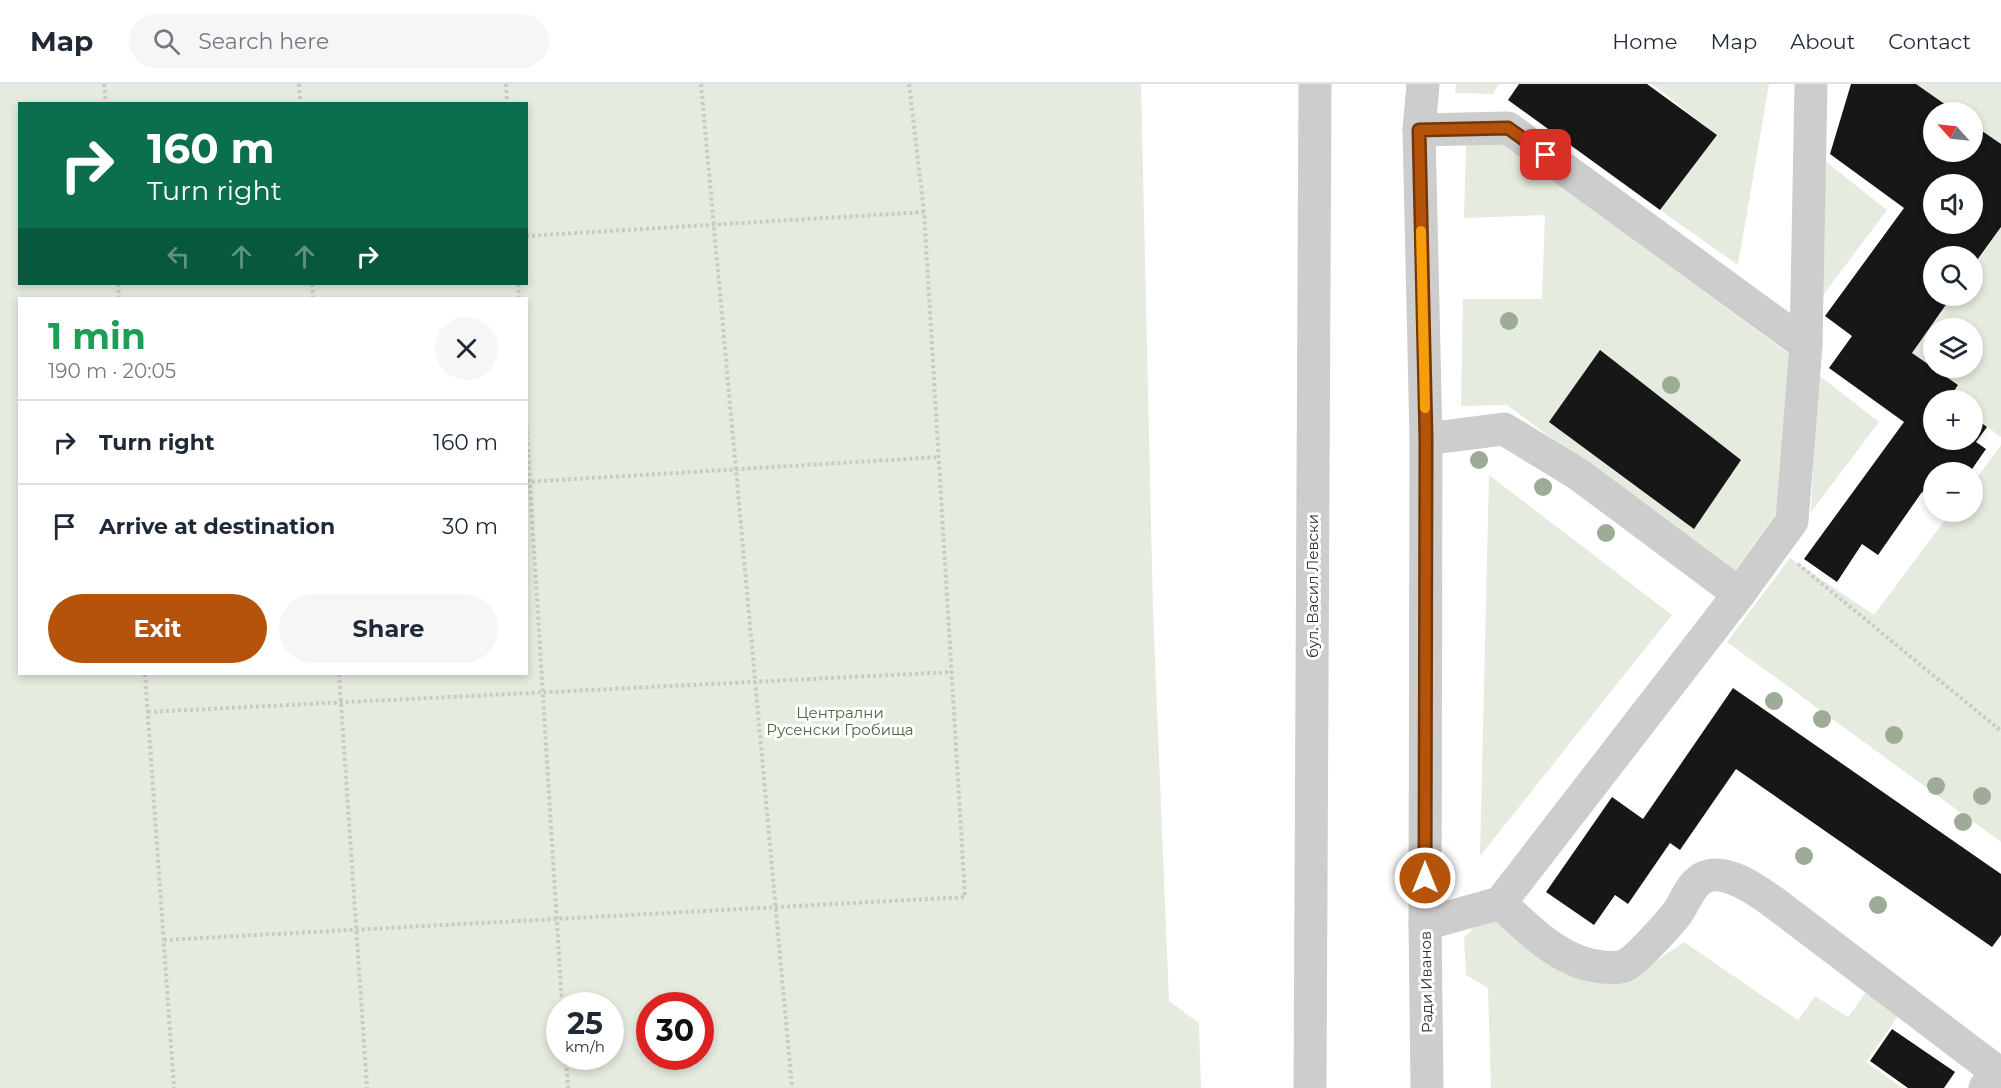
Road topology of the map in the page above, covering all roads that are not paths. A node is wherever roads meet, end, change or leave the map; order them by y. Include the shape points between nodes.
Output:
1 (1315, 84) edge
2 (1423, 84) edge
3 (1811, 84) edge
4 (1419, 130) junction
5 (1806, 345) junction
6 (1426, 439) junction
7 (1739, 594) junction
8 (1500, 903) junction
9 (1425, 924) junction
10 (1997, 1077) edge
11 (1310, 1088) edge
12 (1427, 1088) edge

1 - 11 street, бул. Васил Левски
2 - 4 street, Ради Иванов
3 - 5 street
4 - 5 street via 1508,128
4 - 6 street, Ради Иванов
5 - 7 street via 1791,521
6 - 7 street via 1504,429 1578,474
6 - 9 street, Ради Иванов
7 - 8 street
8 - 9 street
8 - 10 street via 1566,958 1615,968 1627,964 1644,949 1675,916 1697,882 1719,875 1736,880 1772,901
9 - 12 street, Ради Иванов

